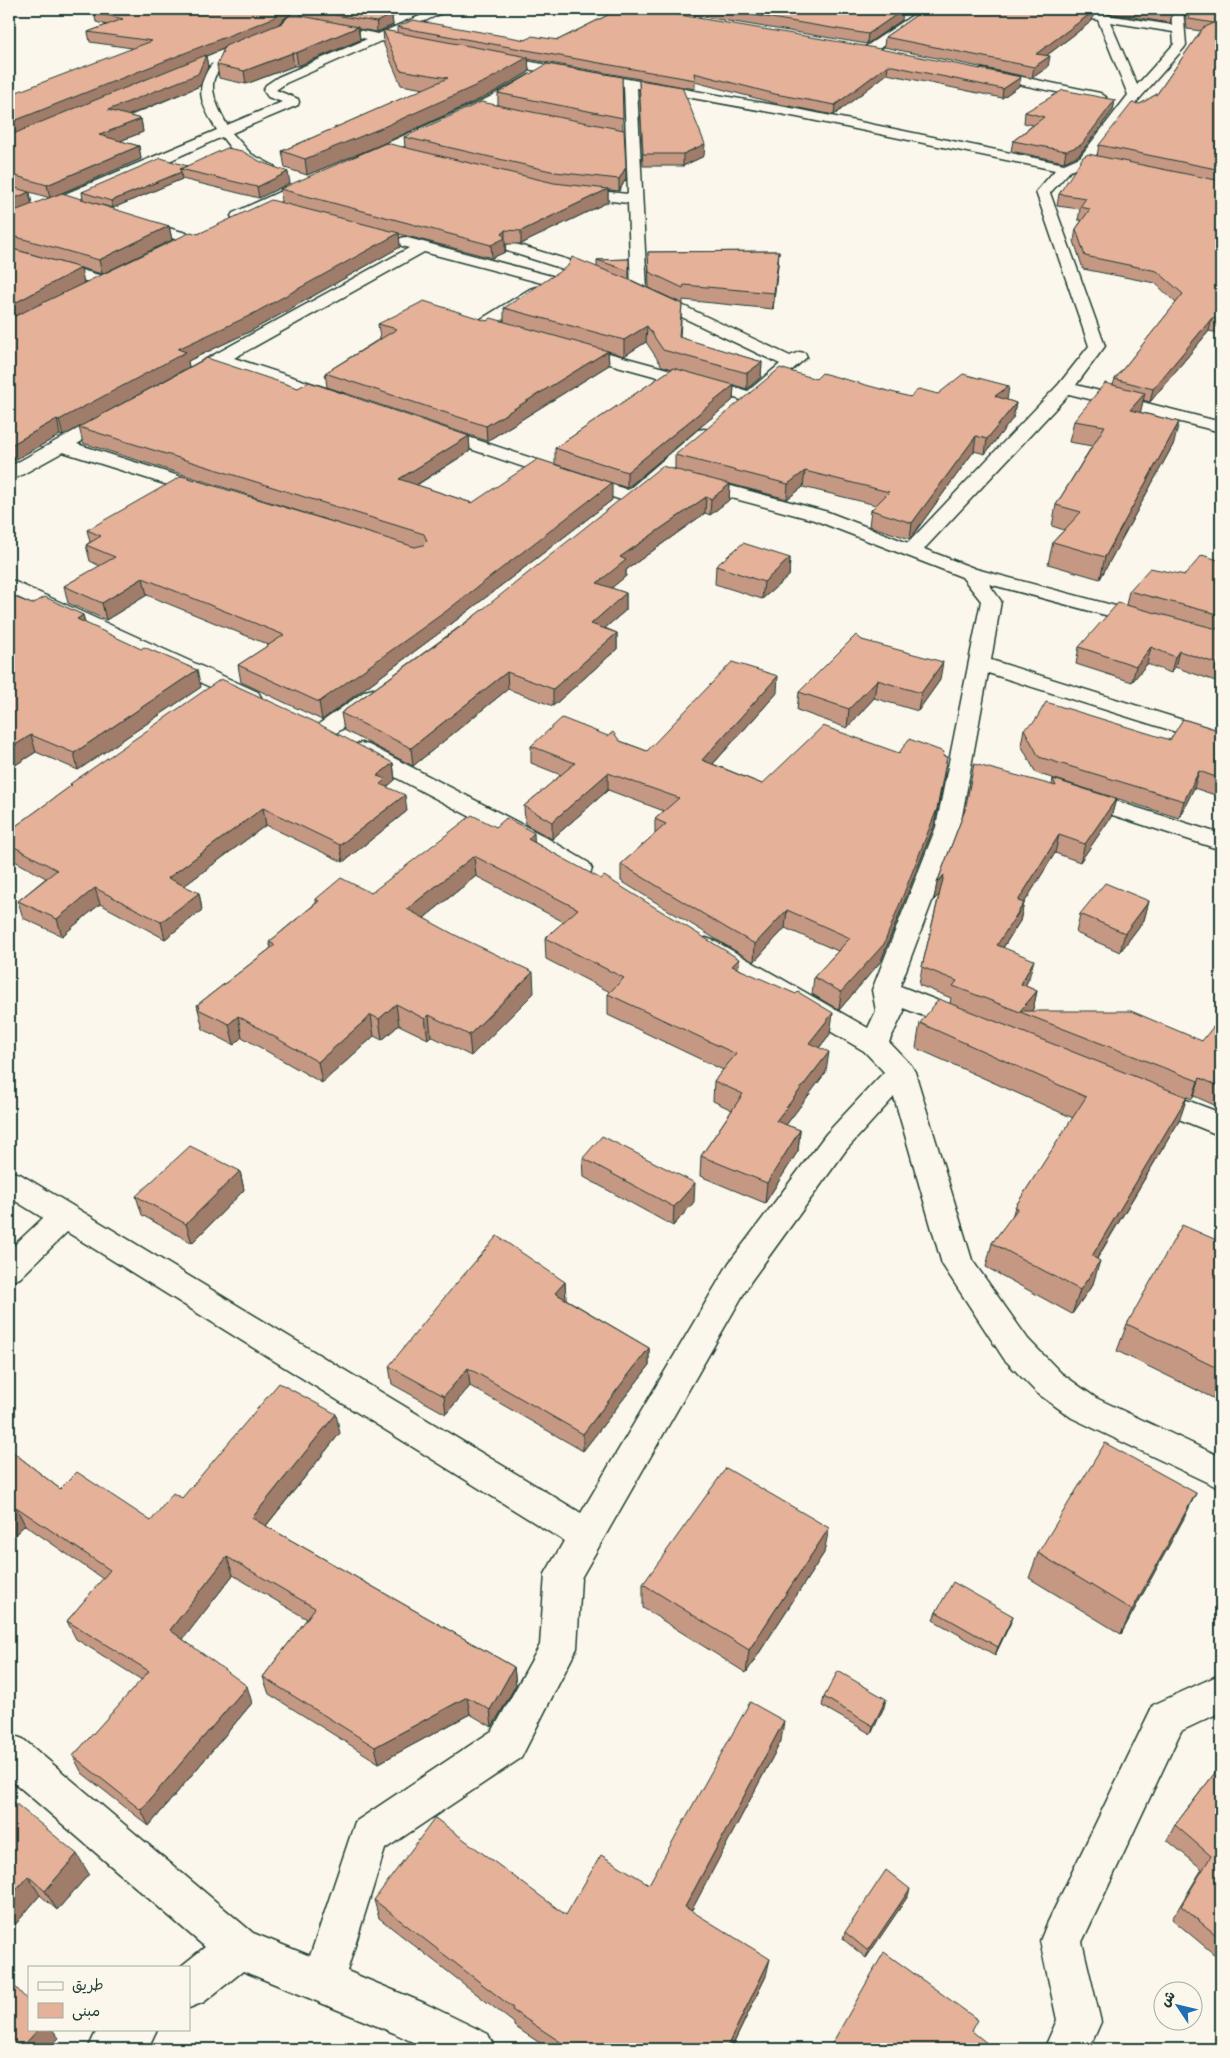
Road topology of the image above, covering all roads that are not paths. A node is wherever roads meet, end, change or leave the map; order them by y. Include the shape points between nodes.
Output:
1 (306, 9) edge
2 (445, 9) edge
3 (929, 9) edge
4 (1049, 9) edge
5 (1177, 9) edge
6 (897, 14) edge
7 (1101, 14) edge
8 (917, 17) junction
9 (287, 24) junction
10 (1178, 29) junction
11 (382, 38) junction
12 (430, 47) edge
13 (888, 54) edge
14 (219, 55) junction
15 (478, 56) edge
16 (545, 69) junction
17 (974, 72) edge
18 (160, 82) edge
19 (630, 84) junction
20 (1123, 100) junction
21 (478, 106) junction
22 (498, 110) edge
23 (225, 130) junction
24 (386, 150) junction
25 (404, 154) edge
26 (1085, 160) junction
27 (351, 164) edge
28 (1104, 164) edge
29 (1065, 168) junction
30 (326, 175) edge
31 (308, 182) junction
32 (555, 190) edge
33 (635, 199) junction
34 (58, 203) junction
35 (263, 204) junction
36 (34, 206) edge
37 (86, 207) edge
38 (281, 210) edge
39 (120, 218) edge
40 (227, 222) edge
41 (394, 239) edge
42 (174, 247) edge
43 (422, 247) junction
44 (512, 248) edge
45 (9, 254) edge
46 (577, 267) junction
47 (553, 281) junction
48 (86, 290) edge
49 (639, 291) junction
50 (503, 330) edge
51 (560, 345) edge
52 (221, 359) junction
53 (170, 386) edge
54 (1065, 388) junction
55 (750, 397) junction
56 (351, 403) edge
57 (128, 408) edge
58 (734, 410) edge
59 (719, 422) edge
60 (416, 425) edge
61 (1221, 427) edge
62 (61, 445) junction
63 (657, 472) junction
64 (9, 474) edge
65 (230, 498) edge
66 (911, 550) junction
67 (969, 573) junction
68 (9, 584) edge
69 (1221, 640) edge
70 (980, 663) junction
71 (386, 686) edge
72 (273, 708) edge
73 (1221, 739) edge
74 (1054, 789) edge
75 (1221, 842) edge
76 (600, 882) edge
77 (684, 933) edge
78 (886, 990) junction
79 (987, 1031) edge
80 (874, 1044) junction
81 (901, 1072) junction
82 (1125, 1087) edge
83 (1221, 1126) edge
84 (9, 1182) edge
85 (64, 1216) junction
86 (9, 1269) edge
87 (1221, 1474) edge
88 (587, 1536) junction
89 (1221, 1693) edge
90 (9, 1753) edge
91 (238, 1948) junction
92 (322, 1982) junction
93 (190, 1986) edge
94 (134, 2030) edge
95 (110, 2049) edge
96 (473, 2049) edge
97 (1066, 2049) edge

1 - 9 street
2 - 11 street
3 - 8 street
4 - 7 street
5 - 10 street
6 - 8 street
7 - 10 street
7 - 20 street
8 - 13 street via 864,49
9 - 11 street via 309,24
9 - 14 street via 279,32
10 - 20 street via 1180,45
11 - 12 street
11 - 23 street via 272,85 269,90 273,94 293,102
14 - 18 street
14 - 23 street via 219,64 210,73 208,92 212,112
15 - 16 street
16 - 19 street
16 - 21 street via 493,101
17 - 20 street
19 - 29 street via 797,113
19 - 33 street via 628,136
20 - 26 street
21 - 22 street
21 - 24 street
23 - 31 street via 246,156 264,167
23 - 34 street
24 - 25 street
24 - 27 street
26 - 28 street
26 - 29 street
29 - 54 street via 1043,192 1097,346
30 - 31 street
31 - 35 street
32 - 33 street
33 - 49 street
34 - 36 street
34 - 37 street
35 - 38 street
35 - 40 street
39 - 42 street via 196,236
41 - 43 street
43 - 47 street
43 - 52 street
44 - 46 street
45 - 48 street via 107,279
46 - 47 street
46 - 49 street
47 - 50 street via 484,324
49 - 55 street via 795,360
51 - 55 street
52 - 53 street
52 - 56 street
54 - 61 street
54 - 66 street
55 - 58 street
57 - 62 street
59 - 63 street
60 - 63 street via 622,503
62 - 64 street
62 - 65 street
63 - 66 street via 821,516
66 - 67 street
67 - 69 street
67 - 70 street via 991,601
68 - 72 street via 215,690
70 - 73 street
70 - 78 street via 970,762
71 - 76 street via 315,727 533,840
74 - 75 street
77 - 80 street
78 - 79 street
78 - 80 street via 890,1010
80 - 81 street
81 - 87 street via 958,1264 1016,1349 1049,1383 1084,1408
81 - 88 street via 836,1142 740,1272
82 - 83 street
84 - 85 street
85 - 86 street
85 - 88 street
88 - 92 street via 563,1574 558,1648 507,1744 369,1836
89 - 97 street via 1167,1718 1061,1941 1080,2022
90 - 91 street
91 - 92 street
91 - 93 street
92 - 96 street
94 - 95 street

